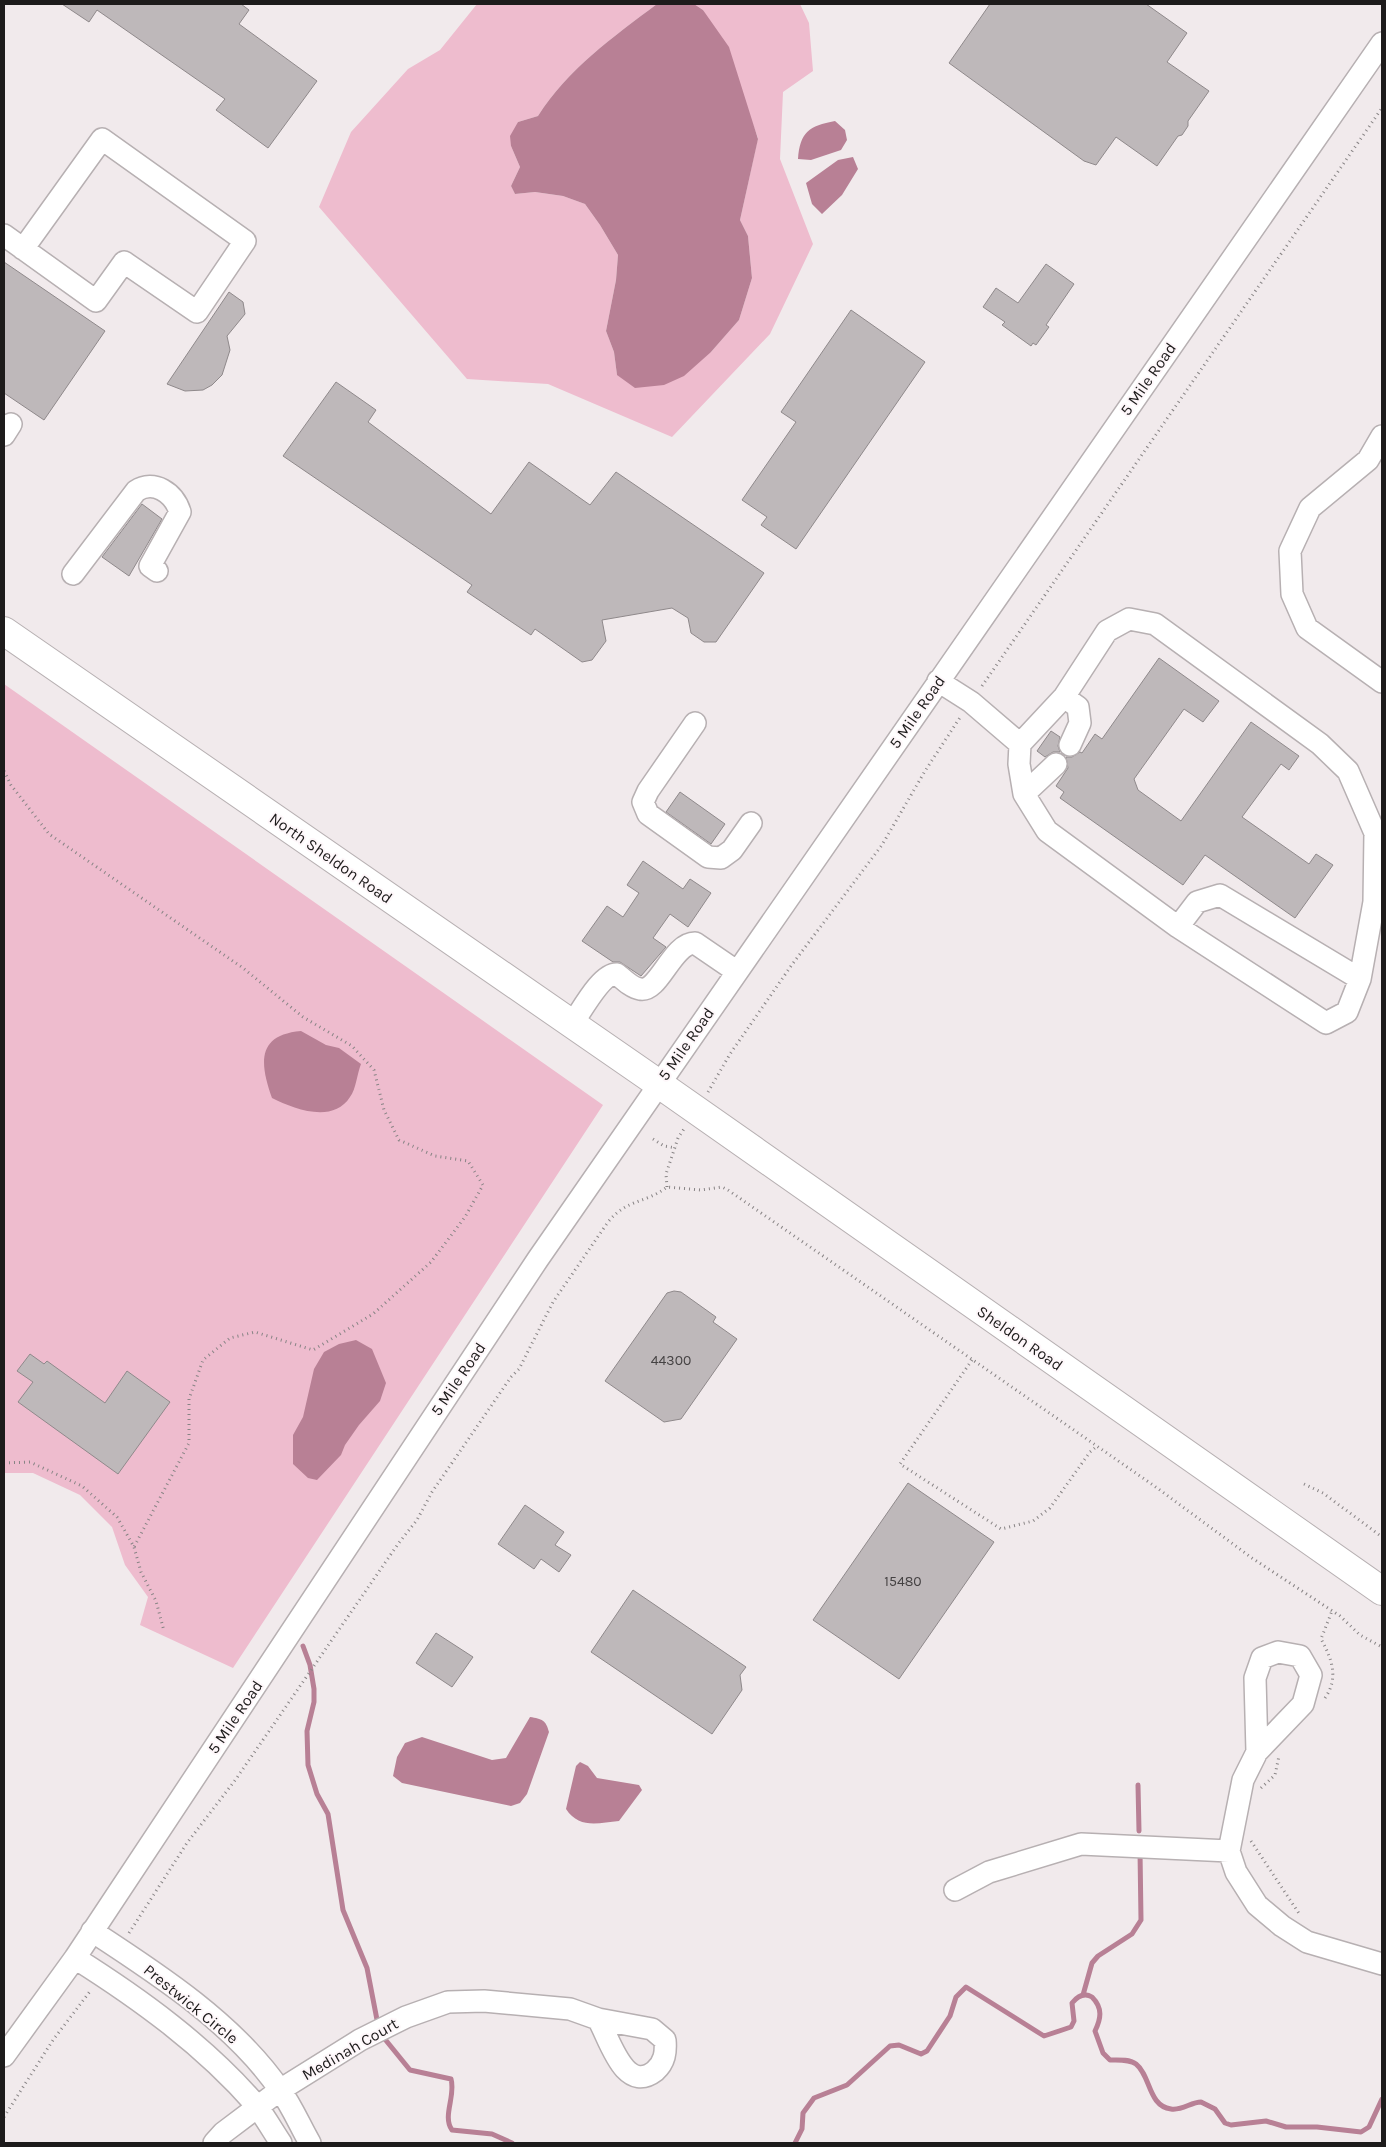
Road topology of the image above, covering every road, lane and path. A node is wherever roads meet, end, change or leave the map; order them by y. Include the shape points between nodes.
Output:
1 (1382, 43) edge
2 (1382, 108) edge
3 (4, 235) edge
4 (23, 249) junction
5 (1382, 436) edge
6 (157, 571) dead end
7 (73, 574) dead end
8 (4, 631) edge
9 (938, 681) junction
10 (1382, 682) edge
11 (1064, 697) junction
12 (971, 702) junction
13 (695, 723) dead end
14 (1020, 744) junction
15 (1070, 744) dead end
16 (1056, 764) dead end
17 (4, 771) edge
18 (1024, 794) junction
19 (751, 824) dead end
20 (1178, 927) junction
21 (736, 971) junction
22 (1360, 979) junction
23 (572, 1024) junction
24 (658, 1084) junction
25 (710, 1089) dead end
26 (678, 1138) dead end
27 (653, 1139) dead end
28 (676, 1148) junction
29 (667, 1187) junction
30 (972, 1360) junction
31 (1096, 1447) junction
32 (4, 1463) edge
33 (1304, 1484) dead end
34 (1382, 1537) edge
35 (134, 1547) junction
36 (1382, 1591) edge
37 (1332, 1611) junction
38 (164, 1631) dead end
39 (1382, 1648) edge
40 (1322, 1702) dead end
41 (1285, 1749) dead end
42 (1257, 1752) dead end
43 (1258, 1790) dead end
44 (1249, 1833) dead end
45 (1228, 1851) junction
46 (955, 1890) dead end
47 (1304, 1920) dead end
48 (92, 1931) junction
49 (120, 1949) junction
50 (75, 1958) junction
51 (1382, 1964) edge
52 (103, 1976) junction
53 (598, 2019) dead end
54 (4, 2056) edge
55 (280, 2090) junction
56 (257, 2106) junction
57 (4, 2117) edge
58 (214, 2143) edge
59 (282, 2143) edge
60 (310, 2143) edge

1 - 9 street, 5 Mile Road
2 - 12 path
3 - 4 street
4 - 4 street via 96,302 124,262 197,312 245,241 102,139
5 - 10 street via 1368,460 1310,508 1290,551 1292,594 1307,628
6 - 7 street via 150,566 180,512 177,502 168,494 156,486 146,485 136,491
8 - 23 main road, North Sheldon Road
9 - 12 street
9 - 21 street, 5 Mile Road
11 - 14 street
11 - 15 street via 1078,707 1080,723
11 - 22 street via 1108,631 1129,619 1155,624 1320,744 1341,764 1348,771 1375,833 1374,902
12 - 14 street
12 - 25 path via 925,771 882,845 791,966 730,1054
13 - 19 street via 642,802 648,814 708,857 721,858 732,850
14 - 18 street via 1019,764
16 - 18 street
17 - 35 path via 11,785 50,834 243,968 303,1016 352,1046 374,1070 384,1110 399,1140 435,1156 468,1161 483,1185 465,1217 431,1262 373,1314 313,1350 255,1332 230,1338 203,1360 189,1399 189,1443
18 - 20 street via 1047,831
20 - 22 street via 1197,902 1220,895
20 - 22 street via 1326,1023 1347,1012
21 - 23 street via 695,942 688,943 645,990 638,989 617,974 609,975
21 - 24 street, 5 Mile Road
23 - 24 main road, North Sheldon Road
24 - 36 main road, Sheldon Road
24 - 48 street, 5 Mile Road via 430,1419
26 - 28 path
27 - 28 path via 664,1146
28 - 29 path via 666,1174
29 - 30 path via 701,1190 722,1187 728,1190
29 - 49 path via 655,1196 630,1203 608,1222 553,1302 519,1369 510,1377 432,1492 418,1520 398,1544 236,1779 187,1843
30 - 31 path
30 - 31 path via 900,1464 1001,1529 1033,1521 1050,1508
31 - 37 path
32 - 35 path via 30,1462 82,1486 117,1517
33 - 34 path via 1323,1493
35 - 38 path
37 - 39 path via 1360,1635
37 - 40 path via 1321,1639 1331,1658 1334,1674 1330,1692
41 - 43 path via 1279,1756 1275,1775
42 - 45 street via 1243,1780
44 - 47 path via 1252,1845
45 - 46 street via 1082,1844 988,1872
45 - 51 street via 1236,1872 1258,1905 1282,1926 1307,1942
48 - 49 street, Prestwick Circle
48 - 50 street, 5 Mile Road
49 - 55 street, Prestwick Circle via 232,2034
50 - 52 street, Prestwick Circle
50 - 54 street, 5 Mile Road
52 - 56 street, Prestwick Circle via 214,2060
52 - 57 path via 53,2040
53 - 55 street, Medinah Court via 570,2009 484,2001 448,2002 406,2017 360,2040
55 - 56 street
55 - 60 street, Prestwick Circle
56 - 58 street
56 - 59 street, Prestwick Circle

